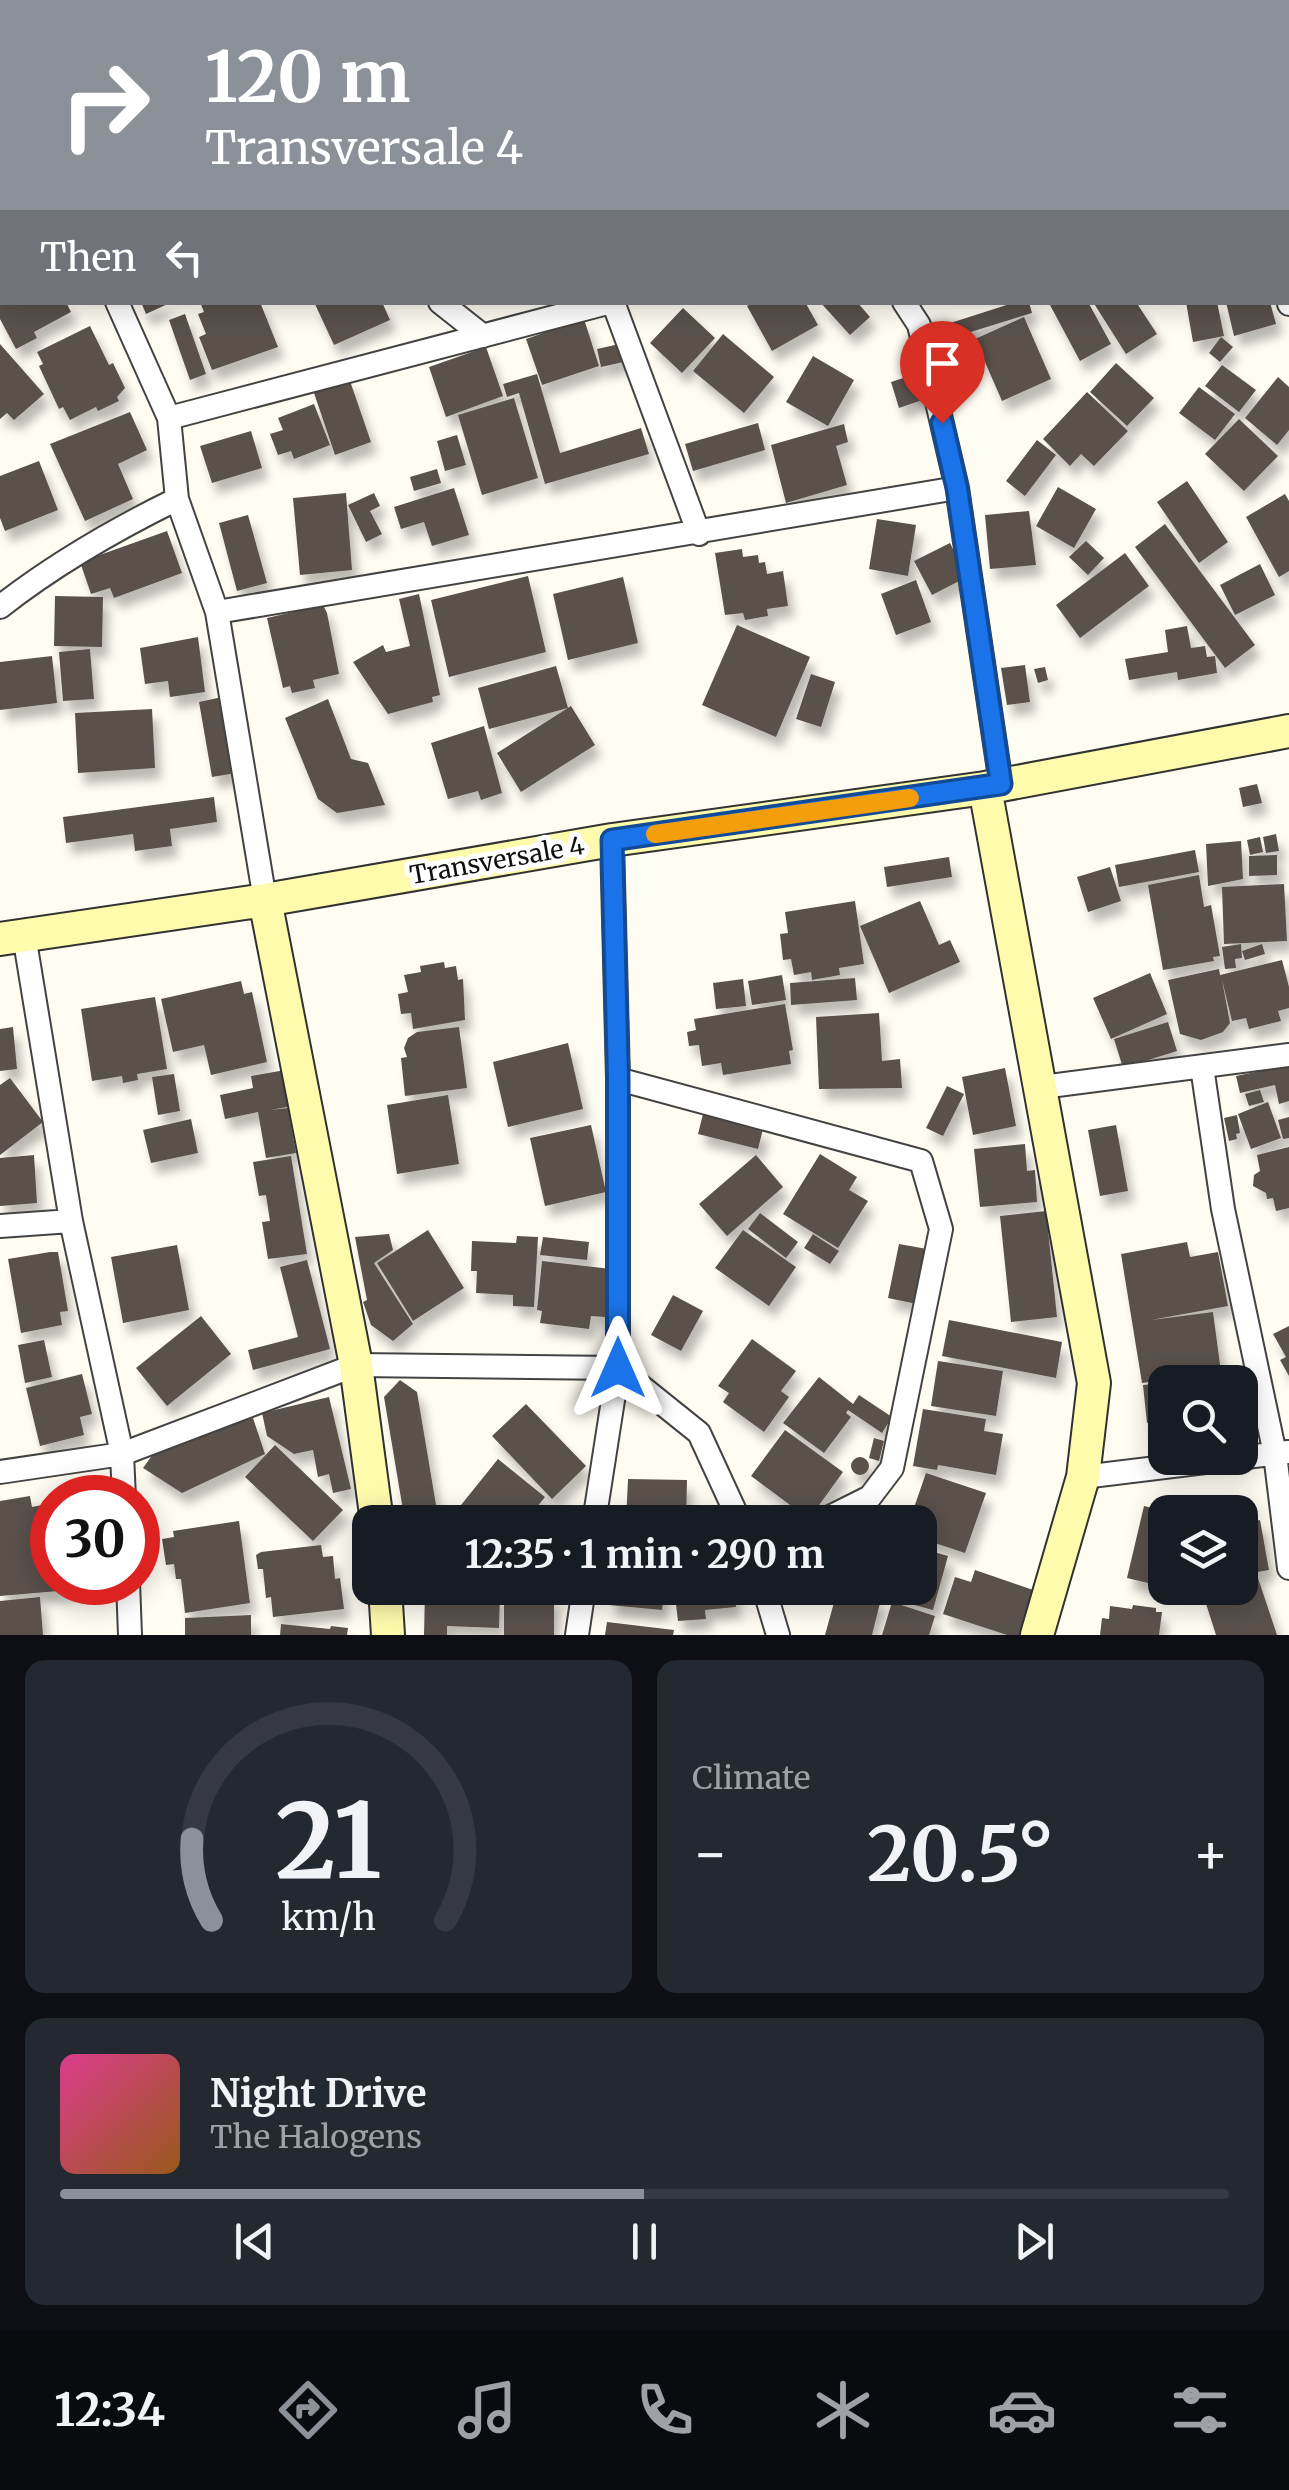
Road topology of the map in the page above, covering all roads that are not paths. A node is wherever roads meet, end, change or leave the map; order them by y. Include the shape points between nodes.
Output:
1 (119, 305) edge
2 (444, 305) edge
3 (601, 305) edge
4 (613, 305) edge
5 (906, 305) edge
6 (484, 336) junction
7 (169, 418) junction
8 (957, 488) junction
9 (177, 499) junction
10 (699, 534) junction
11 (0, 607) edge
12 (216, 612) junction
13 (1289, 731) edge
14 (993, 786) junction
15 (612, 840) junction
16 (265, 900) junction
17 (12, 937) edge
18 (1289, 1055) edge
19 (1202, 1066) junction
20 (618, 1078) junction
21 (1042, 1087) junction
22 (72, 1221) junction
23 (0, 1226) edge
24 (356, 1366) junction
25 (618, 1368) junction
26 (1282, 1453) edge
27 (122, 1454) junction
28 (0, 1472) edge
29 (123, 1475) edge
30 (1083, 1478) junction
31 (375, 1505) edge
32 (597, 1505) edge
33 (732, 1505) edge
34 (854, 1505) edge
35 (1289, 1568) edge
36 (129, 1605) edge
37 (386, 1605) edge
38 (581, 1605) edge
39 (769, 1605) edge
40 (130, 1635) edge
41 (388, 1635) edge
42 (577, 1635) edge
43 (778, 1635) edge
44 (1036, 1635) edge

1 - 7 street
2 - 6 street
3 - 6 street
4 - 10 street
5 - 8 street via 919,325
6 - 7 street
7 - 9 street
8 - 10 street
8 - 14 street
9 - 11 street via 102,536
9 - 12 street
10 - 12 street
12 - 16 street
13 - 14 street, Transversale 4
14 - 15 street, Transversale 4
14 - 21 street
15 - 16 street, Transversale 4
15 - 20 street
16 - 17 street, Transversale 4
16 - 24 street
17 - 22 street
18 - 19 street
19 - 21 street
19 - 26 street via 1224,1209
20 - 25 street
20 - 34 street via 921,1161 941,1229 892,1468 870,1497
21 - 30 street via 1094,1382
22 - 23 street
22 - 27 street
24 - 25 street
24 - 27 street
24 - 31 street
25 - 32 street
25 - 33 street via 699,1433
26 - 30 street
26 - 35 street
27 - 28 street
27 - 29 street
30 - 44 street
36 - 40 street
37 - 41 street
38 - 42 street
39 - 43 street

